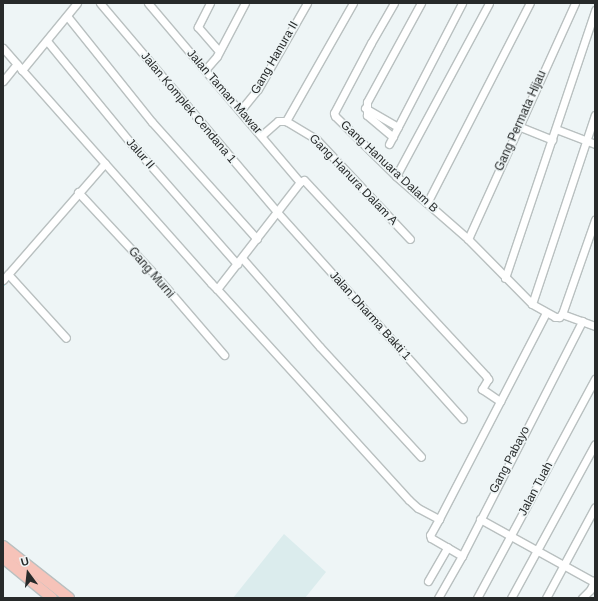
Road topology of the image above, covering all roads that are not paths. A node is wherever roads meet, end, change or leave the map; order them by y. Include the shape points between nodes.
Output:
1 (77, 3) edge
2 (100, 3) edge
3 (148, 3) edge
4 (210, 3) edge
5 (245, 3) edge
6 (307, 3) edge
7 (353, 3) edge
8 (394, 3) edge
9 (422, 3) edge
10 (462, 3) edge
11 (489, 3) edge
12 (530, 3) edge
13 (575, 3) edge
14 (595, 10) edge
15 (67, 16) junction
16 (47, 41) junction
17 (3, 48) edge
18 (219, 52) junction
19 (19, 67) junction
20 (205, 70) junction
21 (3, 81) edge
22 (365, 108) junction
23 (240, 111) junction
24 (595, 115) edge
25 (286, 121) junction
26 (518, 126) junction
27 (398, 127) junction
28 (556, 129) junction
29 (262, 136) junction
30 (393, 137) junction
31 (552, 140) junction
32 (586, 141) junction
33 (389, 144) dead end
34 (595, 144) edge
35 (105, 163) junction
36 (396, 176) junction
37 (300, 182) junction
38 (78, 192) junction
39 (427, 203) junction
40 (277, 212) junction
41 (595, 220) edge
42 (410, 239) dead end
43 (468, 239) junction
44 (256, 240) junction
45 (240, 261) junction
46 (10, 276) junction
47 (505, 278) junction
48 (3, 280) edge
49 (217, 289) junction
50 (532, 304) junction
51 (546, 313) junction
52 (561, 316) junction
53 (582, 321) junction
54 (595, 326) edge
55 (66, 338) dead end
56 (224, 355) dead end
57 (595, 379) edge
58 (500, 401) junction
59 (463, 419) dead end
60 (595, 444) edge
61 (421, 456) dead end
62 (595, 507) edge
63 (439, 519) junction
64 (480, 519) junction
65 (510, 538) junction
66 (3, 546) edge
67 (448, 547) junction
68 (537, 551) junction
69 (462, 556) junction
70 (3, 558) edge
71 (563, 566) junction
72 (428, 581) dead end
73 (594, 581) edge
74 (52, 598) edge
75 (69, 598) edge
76 (438, 598) edge
77 (477, 598) edge
78 (511, 598) edge
79 (546, 598) edge
80 (582, 598) edge

1 - 15 street
2 - 40 street, Jalan Komplek Cendana 1
3 - 20 street, Jalan Taman Mawar
4 - 18 street via 198,27
5 - 18 street
6 - 23 street, Gang Hanura II via 258,89
7 - 25 street
8 - 36 street, Gang Hanuara Dalam B via 334,115
9 - 22 street
10 - 27 street
11 - 36 street
12 - 39 street
13 - 26 street, Gang Permata Hijau
14 - 28 street
15 - 16 street
15 - 44 street via 152,122
16 - 19 street
16 - 45 street, Jalur II via 129,141
17 - 19 street
18 - 20 street
19 - 21 street
19 - 35 street
20 - 23 street, Jalan Taman Mawar
22 - 27 street
22 - 30 street via 366,115
23 - 29 street, Jalan Taman Mawar
24 - 32 street
25 - 29 street via 278,121
25 - 42 street, Gang Hanura Dalam A via 316,139
26 - 31 street
26 - 43 street, Gang Permata Hijau
27 - 30 street
28 - 31 street
28 - 32 street
29 - 37 street, Jalan Taman Mawar
30 - 33 street
31 - 47 street
32 - 34 street
32 - 50 street
35 - 38 street
35 - 49 street
36 - 39 street, Gang Hanuara Dalam B
37 - 40 street
37 - 58 street, Jalan Taman Mawar via 305,181 486,376 488,379 482,390
38 - 46 street
38 - 56 street, Gang Murni via 157,277
39 - 43 street, Gang Hanuara Dalam B
40 - 44 street
40 - 59 street, Jalan Dharma Bakti 1
41 - 52 street
43 - 47 street, Gang Hanuara Dalam B
44 - 45 street
45 - 49 street
45 - 61 street, Jalur II
46 - 48 street
46 - 55 street
47 - 50 street, Gang Hanuara Dalam B
49 - 63 street via 413,504
50 - 51 street, Gang Hanuara Dalam B
51 - 52 street, Gang Hanuara Dalam B
51 - 58 street
52 - 53 street, Gang Hanuara Dalam B
53 - 54 street, Gang Hanuara Dalam B
53 - 64 street, Gang Pabayo
57 - 65 street, Jalan Tuah
58 - 63 street
60 - 68 street
62 - 71 street
63 - 67 street via 430,537
64 - 65 street
64 - 69 street, Gang Pabayo
65 - 68 street
65 - 77 street, Jalan Tuah
66 - 75 highway
67 - 69 street
67 - 72 street
68 - 71 street
68 - 78 street
69 - 76 street, Gang Pabayo
70 - 74 highway
71 - 73 street
71 - 79 street
73 - 80 street

